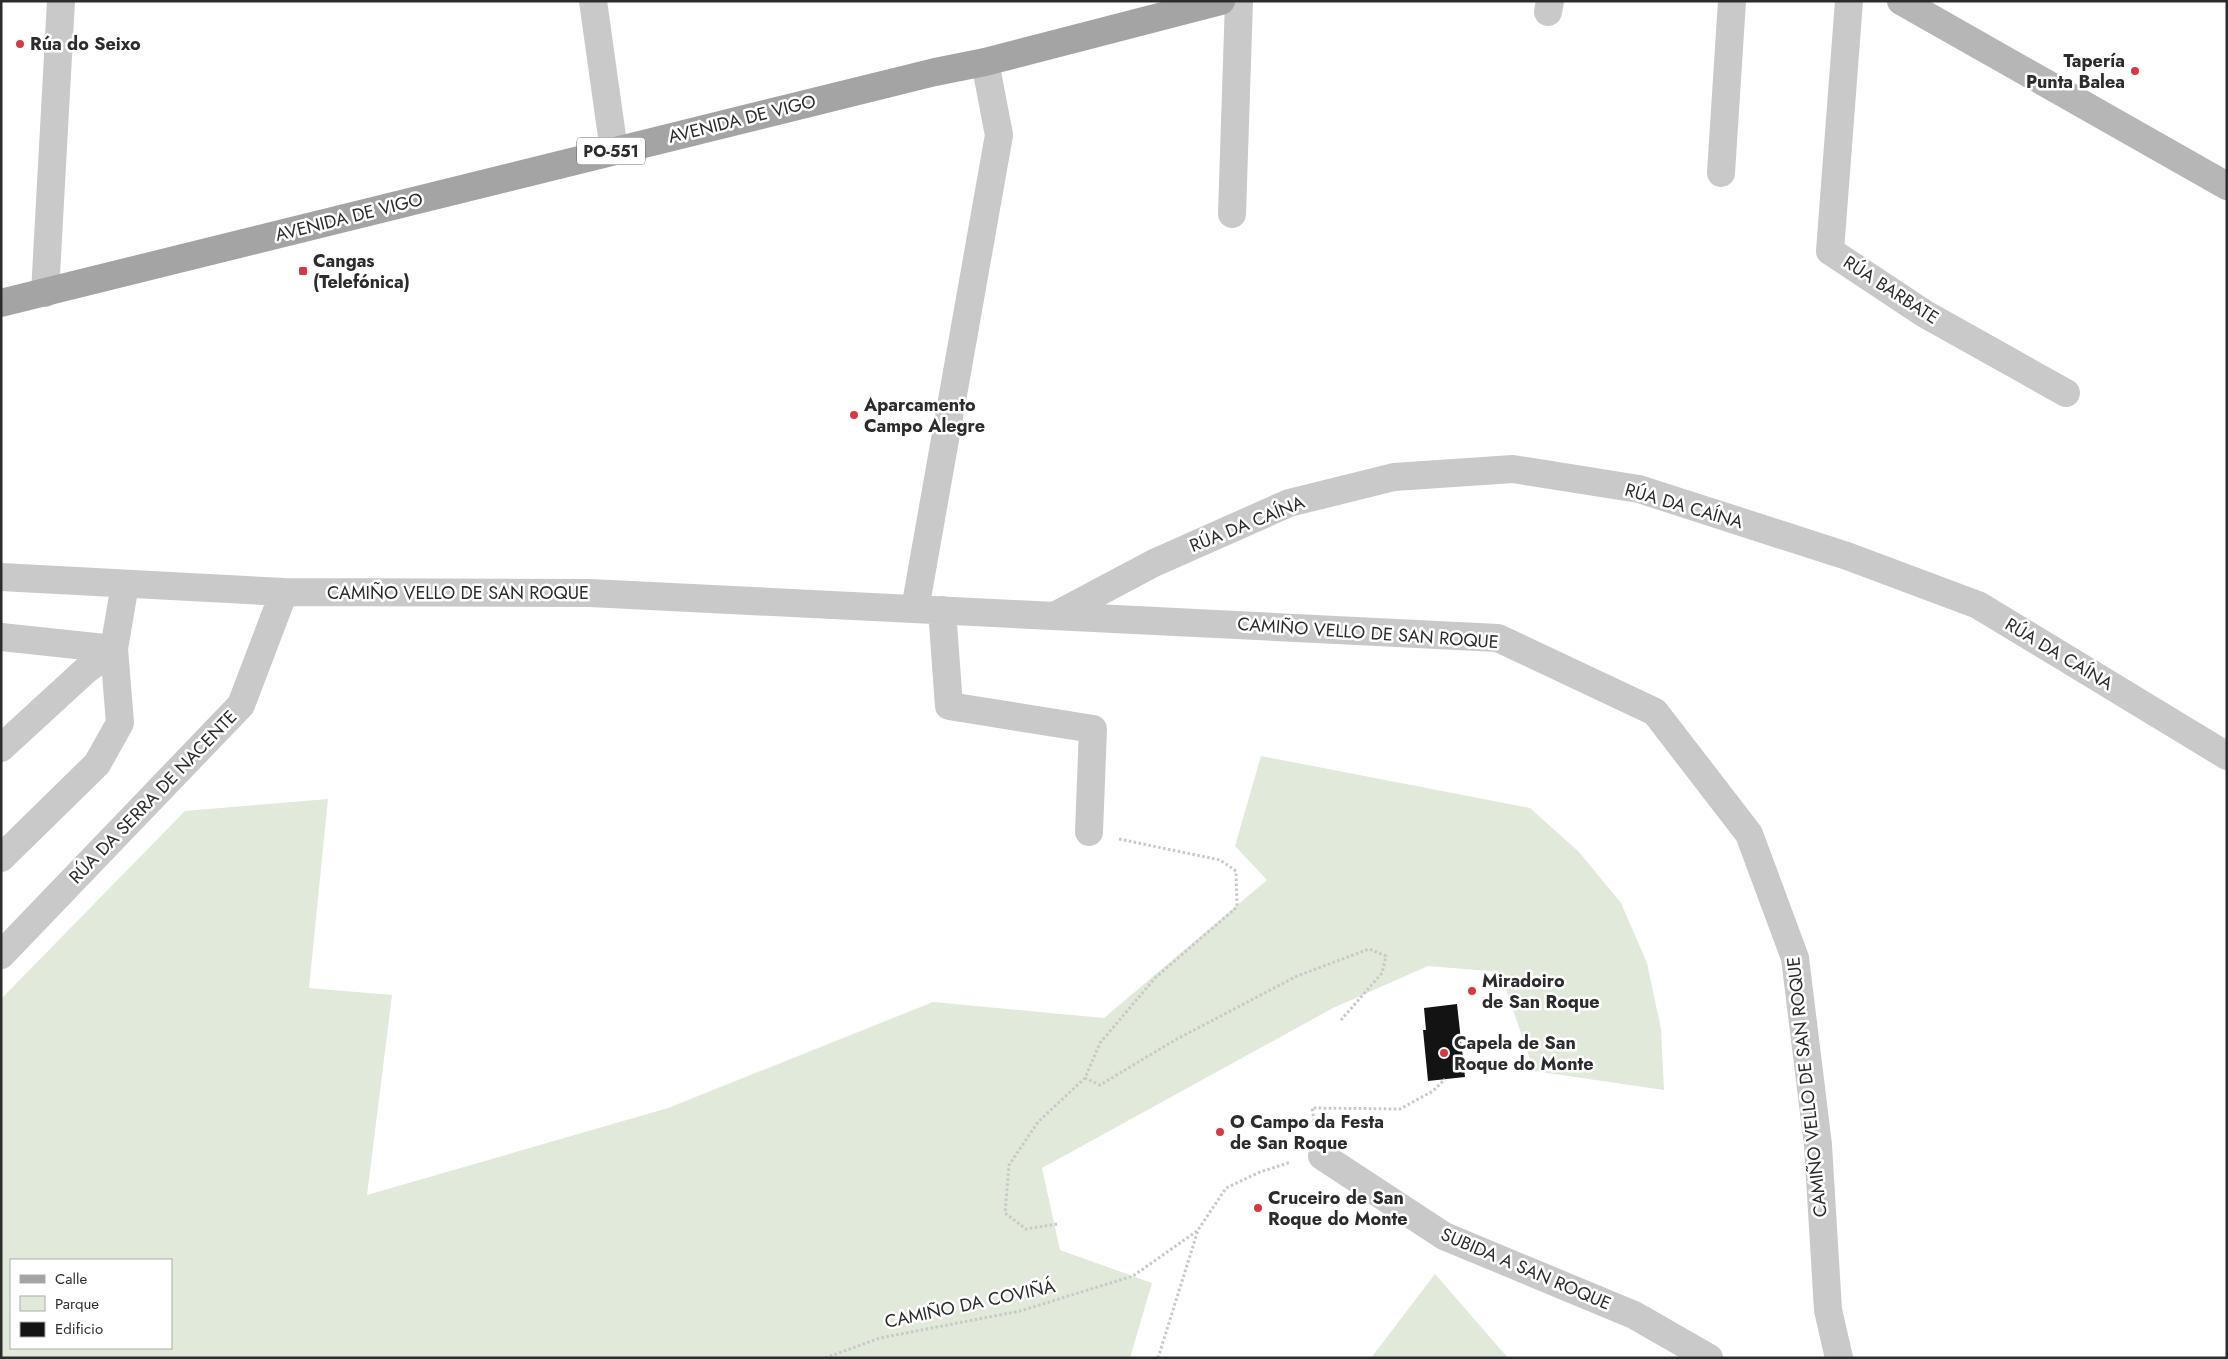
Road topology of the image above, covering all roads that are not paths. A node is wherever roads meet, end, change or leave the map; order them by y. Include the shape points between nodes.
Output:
1 (61, 1) edge
2 (592, 1) edge
3 (1221, 1) edge
4 (1239, 1) edge
5 (1732, 1) edge
6 (1850, 1) edge
7 (1901, 1) edge
8 (985, 62) junction
9 (614, 150) junction
10 (1720, 173) dead end
11 (2227, 186) edge
12 (1232, 214) dead end
13 (45, 293) junction
14 (1, 303) edge
15 (2066, 393) dead end
16 (1, 577) edge
17 (125, 584) junction
18 (284, 592) junction
19 (916, 609) junction
20 (942, 610) junction
21 (1056, 615) junction
22 (1, 637) edge
23 (114, 649) junction
24 (1, 748) edge
25 (2227, 756) edge
26 (1089, 832) road end
27 (1, 858) edge
28 (1, 955) edge
29 (1322, 1156) road end
30 (1709, 1358) edge
31 (1839, 1358) edge

1 - 13 street
2 - 9 street
3 - 8 main road, AVENIDA DE VIGO / PO-551
4 - 12 street
5 - 10 street
6 - 15 street, RÚA BARBATE via 1830,251 1925,314
7 - 11 main road
8 - 9 main road, AVENIDA DE VIGO / PO-551
8 - 19 street via 999,134
9 - 13 main road, AVENIDA DE VIGO / PO-551
13 - 14 main road, AVENIDA DE VIGO / PO-551
16 - 17 street, CAMIÑO VELLO DE SAN ROQUE
17 - 18 street, CAMIÑO VELLO DE SAN ROQUE
17 - 23 street
18 - 19 street, CAMIÑO VELLO DE SAN ROQUE via 590,593
18 - 28 street, RÚA DA SERRA DE NACENTE via 241,705
19 - 20 street, CAMIÑO VELLO DE SAN ROQUE
20 - 21 street, CAMIÑO VELLO DE SAN ROQUE
20 - 26 street via 949,706 1093,729
21 - 25 street, RÚA DA CAÍNA via 1154,563 1289,503 1394,476 1513,469 1640,489 1847,556 1978,605
21 - 31 street, CAMIÑO VELLO DE SAN ROQUE via 1498,638 1655,712 1749,834 1795,958 1818,1145 1828,1310
22 - 23 street
23 - 24 street via 86,670
23 - 27 street via 120,723 97,764
29 - 30 street, SUBIDA A SAN ROQUE via 1444,1236 1634,1315

